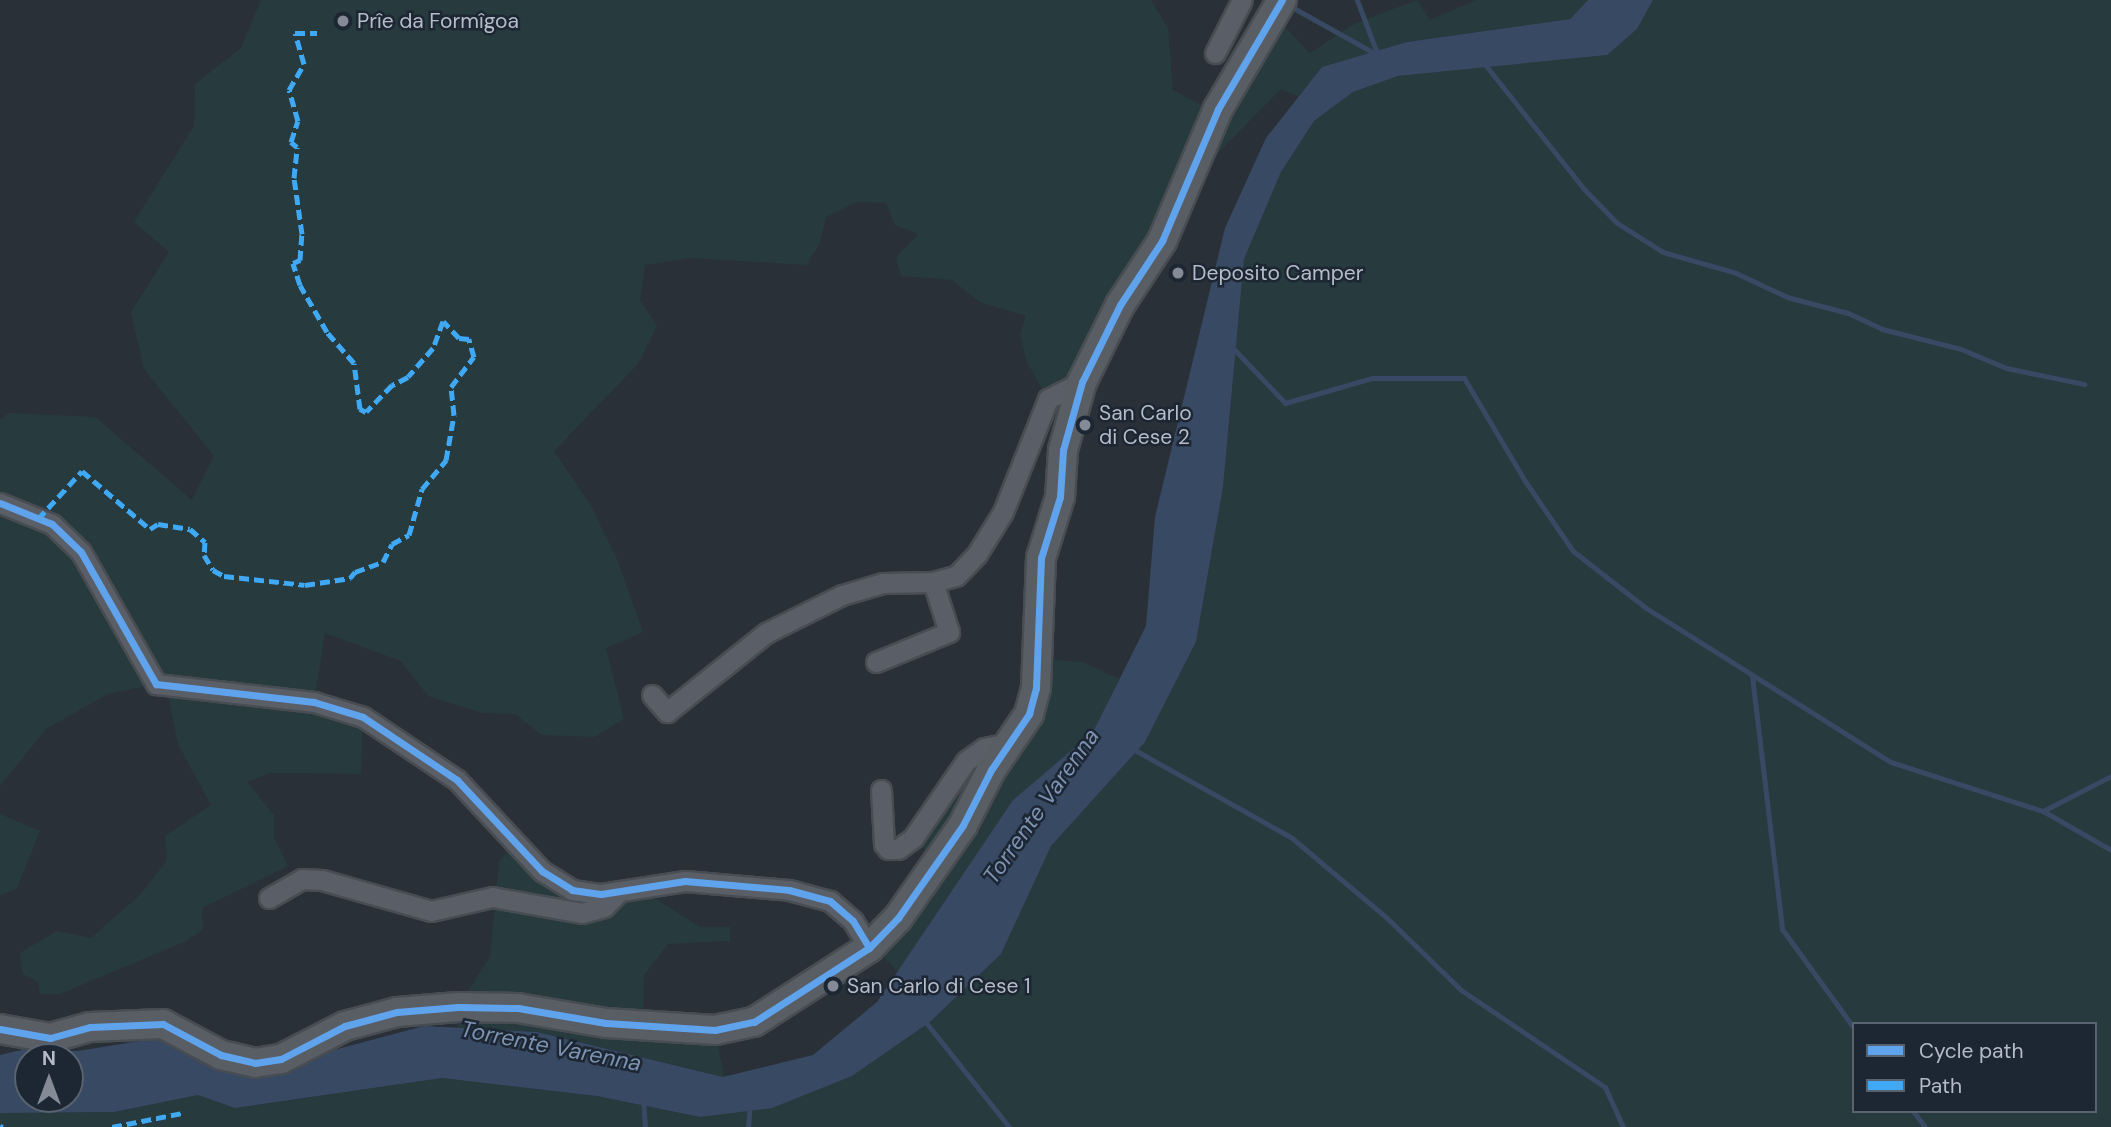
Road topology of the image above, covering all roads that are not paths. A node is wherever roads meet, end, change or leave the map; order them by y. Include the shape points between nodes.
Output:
1 (1242, 0) edge
2 (1282, 0) edge
3 (1215, 53) dead end
4 (1082, 382) junction
5 (0, 503) edge
6 (933, 582) junction
7 (876, 662) dead end
8 (652, 695) dead end
9 (1009, 743) junction
10 (881, 790) dead end
11 (619, 892) junction
12 (269, 898) dead end
13 (869, 948) junction
14 (0, 1029) edge

1 - 3 street
2 - 4 street via 1218,109 1162,241 1120,305
4 - 6 street via 1048,399 1022,471 977,554 956,576
4 - 9 street via 1063,450 1060,497 1041,558 1035,688 1029,714
5 - 11 street via 52,524 80,552 156,684 314,702 363,717 457,780 542,871 572,890
6 - 7 street via 949,632
6 - 8 street via 883,583 808,611 766,633 667,712
9 - 10 street via 984,748 966,761 913,838 898,849 884,844
9 - 13 street via 957,835 898,918
11 - 12 street via 604,907 582,913 492,897 431,911 322,880 302,879
11 - 13 street via 685,881 789,890 830,901 853,921
13 - 14 street via 754,1022 715,1030 606,1023 517,1009 446,1008 397,1012 345,1026 281,1059 256,1063 221,1055 163,1024 90,1027 50,1038

